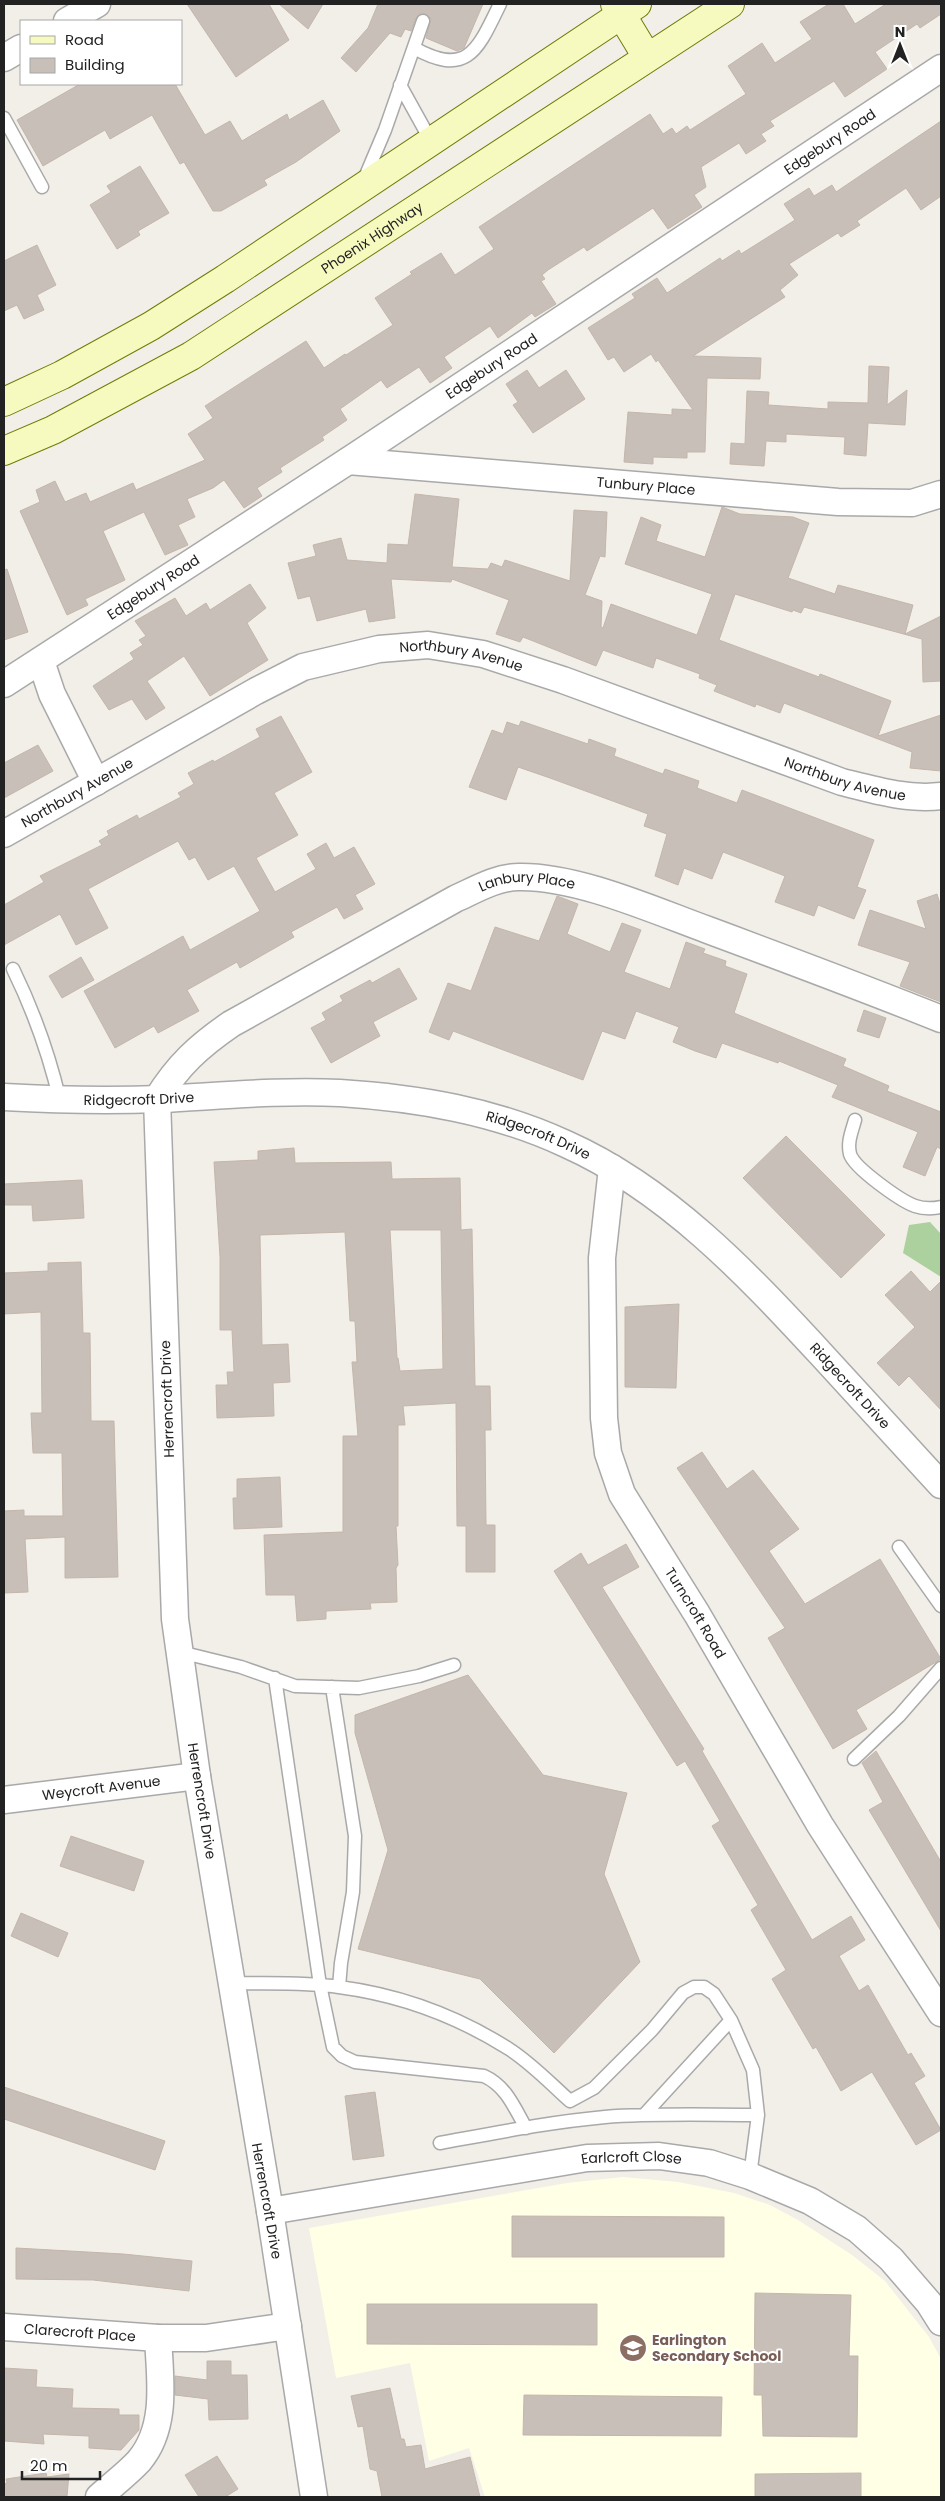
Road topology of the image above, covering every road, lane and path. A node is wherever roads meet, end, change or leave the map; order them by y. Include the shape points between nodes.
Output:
1 (97, 4) edge
2 (500, 4) edge
3 (730, 4) edge
4 (624, 7) edge
5 (69, 20) edge
6 (424, 21) dead end
7 (414, 48) junction
8 (20, 49) edge
9 (647, 57) junction
10 (4, 58) edge
11 (941, 68) edge
12 (400, 85) junction
13 (4, 118) edge
14 (431, 141) junction
15 (42, 187) dead end
16 (360, 189) junction
17 (4, 402) edge
18 (4, 451) edge
19 (348, 461) junction
20 (941, 494) edge
21 (41, 661) junction
22 (4, 684) edge
23 (96, 782) junction
24 (941, 796) edge
25 (4, 834) edge
26 (13, 969) dead end
27 (941, 1018) edge
28 (4, 1096) edge
29 (157, 1099) junction
30 (60, 1100) junction
31 (856, 1120) dead end
32 (612, 1168) junction
33 (941, 1207) edge
34 (941, 1485) edge
35 (899, 1548) dead end
36 (941, 1606) edge
37 (180, 1652) junction
38 (454, 1665) dead end
39 (941, 1668) edge
40 (275, 1678) junction
41 (332, 1687) junction
42 (854, 1759) dead end
43 (197, 1776) junction
44 (4, 1800) edge
45 (232, 1983) junction
46 (320, 1985) junction
47 (339, 1987) junction
48 (941, 2013) edge
49 (731, 2020) junction
50 (570, 2101) junction
51 (644, 2114) junction
52 (758, 2115) junction
53 (572, 2120) junction
54 (526, 2128) junction
55 (440, 2143) dead end
56 (750, 2176) junction
57 (270, 2211) junction
58 (941, 2322) edge
59 (288, 2326) junction
60 (4, 2327) edge
61 (158, 2338) junction
62 (99, 2497) edge
63 (314, 2497) edge

1 - 5 street
2 - 7 lane via 481,42 467,56 452,62 432,58
3 - 9 main road, Phoenix Highway
4 - 9 main road
4 - 14 main road
6 - 7 lane
7 - 12 lane
8 - 10 street
9 - 18 main road, Phoenix Highway via 192,356 54,430
11 - 19 street, Edgebury Road
12 - 14 lane
12 - 16 lane
13 - 15 lane
14 - 16 main road
16 - 17 main road via 151,326 62,375
19 - 20 street, Tunbury Place via 838,502 912,503
19 - 21 street, Edgebury Road
21 - 22 street, Edgebury Road
21 - 23 street via 52,694
23 - 24 street, Northbury Avenue via 303,667 379,649 428,646 483,654 563,680 842,782 883,792 929,798
23 - 25 street, Northbury Avenue
26 - 30 lane via 32,1007
27 - 29 street, Lanbury Place via 658,912 557,881 517,877 488,884 455,899 231,1024 202,1044 181,1065
28 - 30 street, Ridgecroft Drive
29 - 30 street, Ridgecroft Drive
29 - 32 street, Ridgecroft Drive via 339,1093 435,1103 500,1118 566,1144
29 - 37 street, Herrencroft Drive via 175,1619
31 - 33 lane via 848,1143 850,1155 863,1172 913,1206
32 - 34 street, Ridgecroft Drive via 656,1197 710,1240 780,1310
32 - 48 street, Turncroft Road via 602,1258 604,1418 608,1453 622,1494 697,1614 820,1825
35 - 36 lane
37 - 40 lane
37 - 43 street, Herrencroft Drive
38 - 41 lane via 388,1683 359,1688
39 - 42 lane via 900,1716
40 - 41 lane via 295,1686
40 - 46 lane
41 - 47 lane via 355,1836 353,1892
43 - 44 street, Weycroft Avenue
43 - 45 street, Herrencroft Drive
45 - 46 lane
45 - 57 street, Herrencroft Drive
46 - 47 lane
46 - 54 lane via 333,2047 342,2056 355,2062 484,2076 504,2089
47 - 50 lane via 402,1999 480,2032 511,2050
49 - 50 lane via 709,1989 700,1986 689,1989 594,2088
49 - 51 lane
49 - 52 lane via 753,2070
50 - 53 lane
51 - 52 lane
51 - 53 lane
52 - 56 lane
53 - 54 lane
54 - 55 lane
56 - 57 street, Earlcroft Close via 709,2163 659,2156 586,2158
56 - 58 street, Earlcroft Close via 810,2201 857,2230 891,2259
57 - 59 street, Herrencroft Drive
59 - 61 street, Clarecroft Place via 206,2338
59 - 63 street, Herrencroft Drive
60 - 61 street, Clarecroft Place
61 - 62 street via 159,2414 152,2440 139,2461

